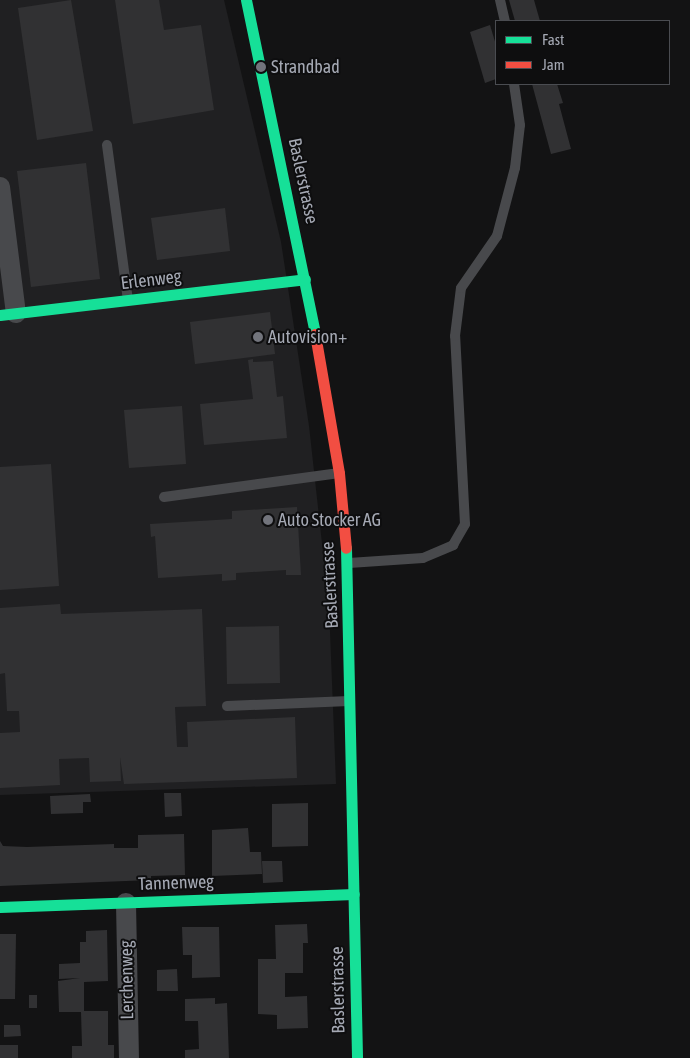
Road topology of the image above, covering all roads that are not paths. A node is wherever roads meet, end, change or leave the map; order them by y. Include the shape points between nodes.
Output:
1 (246, 0) edge
2 (500, 0) edge
3 (505, 20) edge
4 (514, 85) edge
5 (107, 145) dead end
6 (0, 187) edge
7 (305, 279) junction
8 (128, 300) junction
9 (8, 314) edge
10 (339, 472) junction
11 (164, 497) dead end
12 (348, 563) junction
13 (352, 701) junction
14 (228, 706) dead end
15 (354, 894) junction
16 (126, 903) junction
17 (0, 907) edge
18 (129, 1058) edge
19 (357, 1058) edge

1 - 7 main road, Baslerstrasse
2 - 3 lane
4 - 12 lane via 520,125 515,168 496,236 462,288 455,336 465,524 453,545 423,558
5 - 8 lane
6 - 9 street
7 - 8 main road, Erlenweg
7 - 10 main road, Baslerstrasse
8 - 9 main road, Erlenweg
10 - 11 lane
10 - 12 main road, Baslerstrasse
12 - 13 main road, Baslerstrasse
13 - 14 lane
13 - 15 main road, Baslerstrasse
15 - 16 main road, Tannenweg
15 - 19 main road, Baslerstrasse
16 - 17 main road, Tannenweg
16 - 18 street, Lerchenweg

